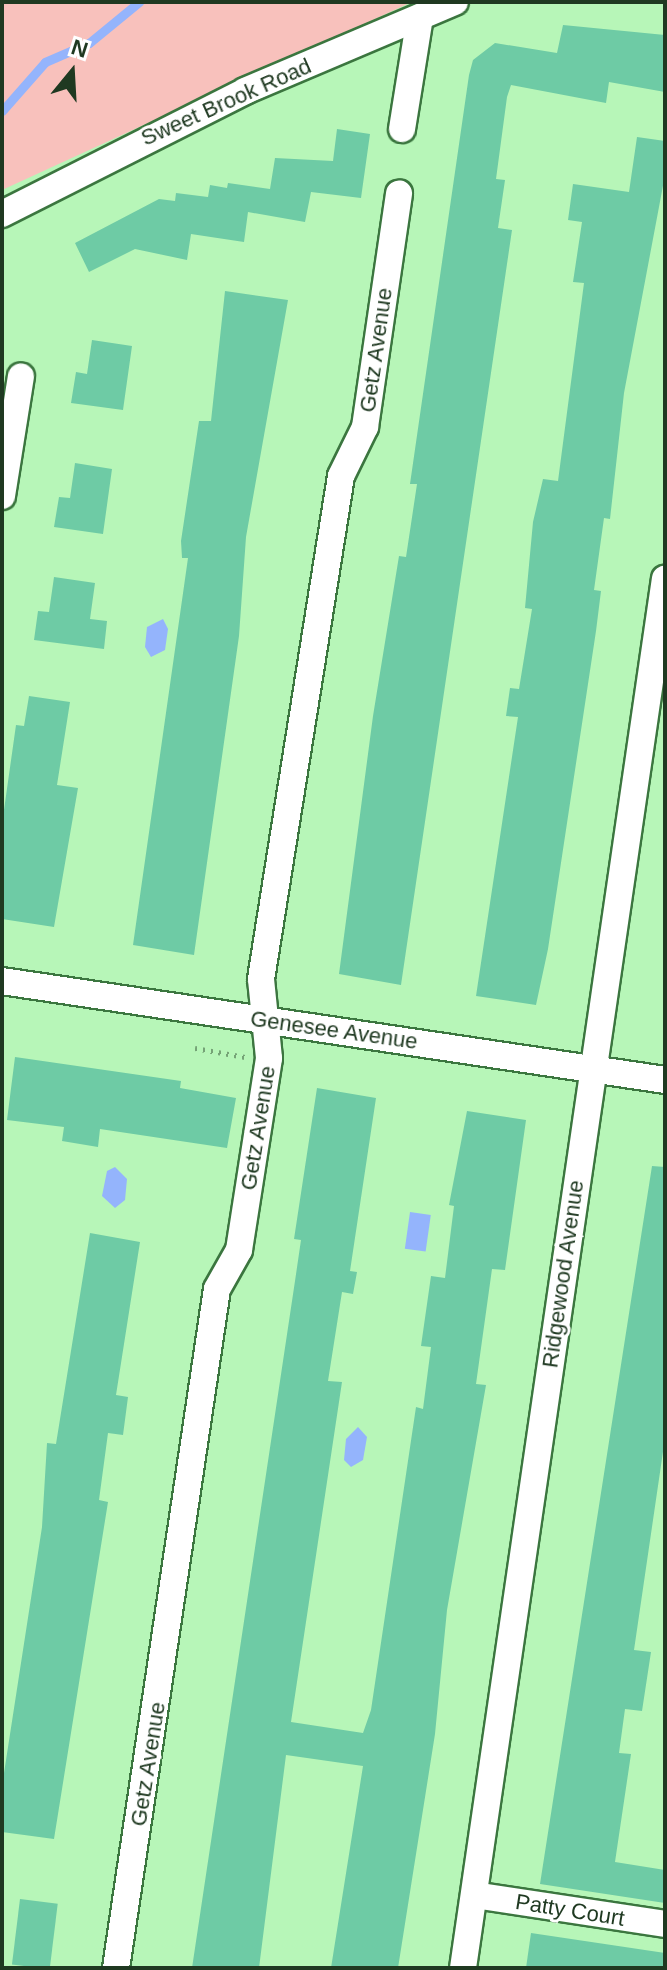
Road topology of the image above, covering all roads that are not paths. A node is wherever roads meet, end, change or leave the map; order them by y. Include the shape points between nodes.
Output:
1 (455, 2) edge
2 (420, 17) junction
3 (402, 129) dead end
4 (399, 193) dead end
5 (2, 214) edge
6 (21, 376) dead end
7 (2, 496) edge
8 (665, 579) edge
9 (2, 981) edge
10 (265, 1020) junction
11 (593, 1069) junction
12 (665, 1080) edge
13 (474, 1895) junction
14 (665, 1924) edge
15 (116, 1968) edge
16 (463, 1968) edge

1 - 2 street, Sweet Brook Road
2 - 3 street
2 - 5 street, Sweet Brook Road via 245,91
4 - 10 street, Getz Avenue via 365,427 341,476 261,979
6 - 7 street
8 - 11 street, Ridgewood Avenue
9 - 10 street, Genesee Avenue
10 - 11 street, Genesee Avenue
10 - 15 street, Getz Avenue via 269,1058 239,1250 217,1289
11 - 12 street, Genesee Avenue
11 - 13 street, Ridgewood Avenue
13 - 14 street, Patty Court
13 - 16 street, Ridgewood Avenue

